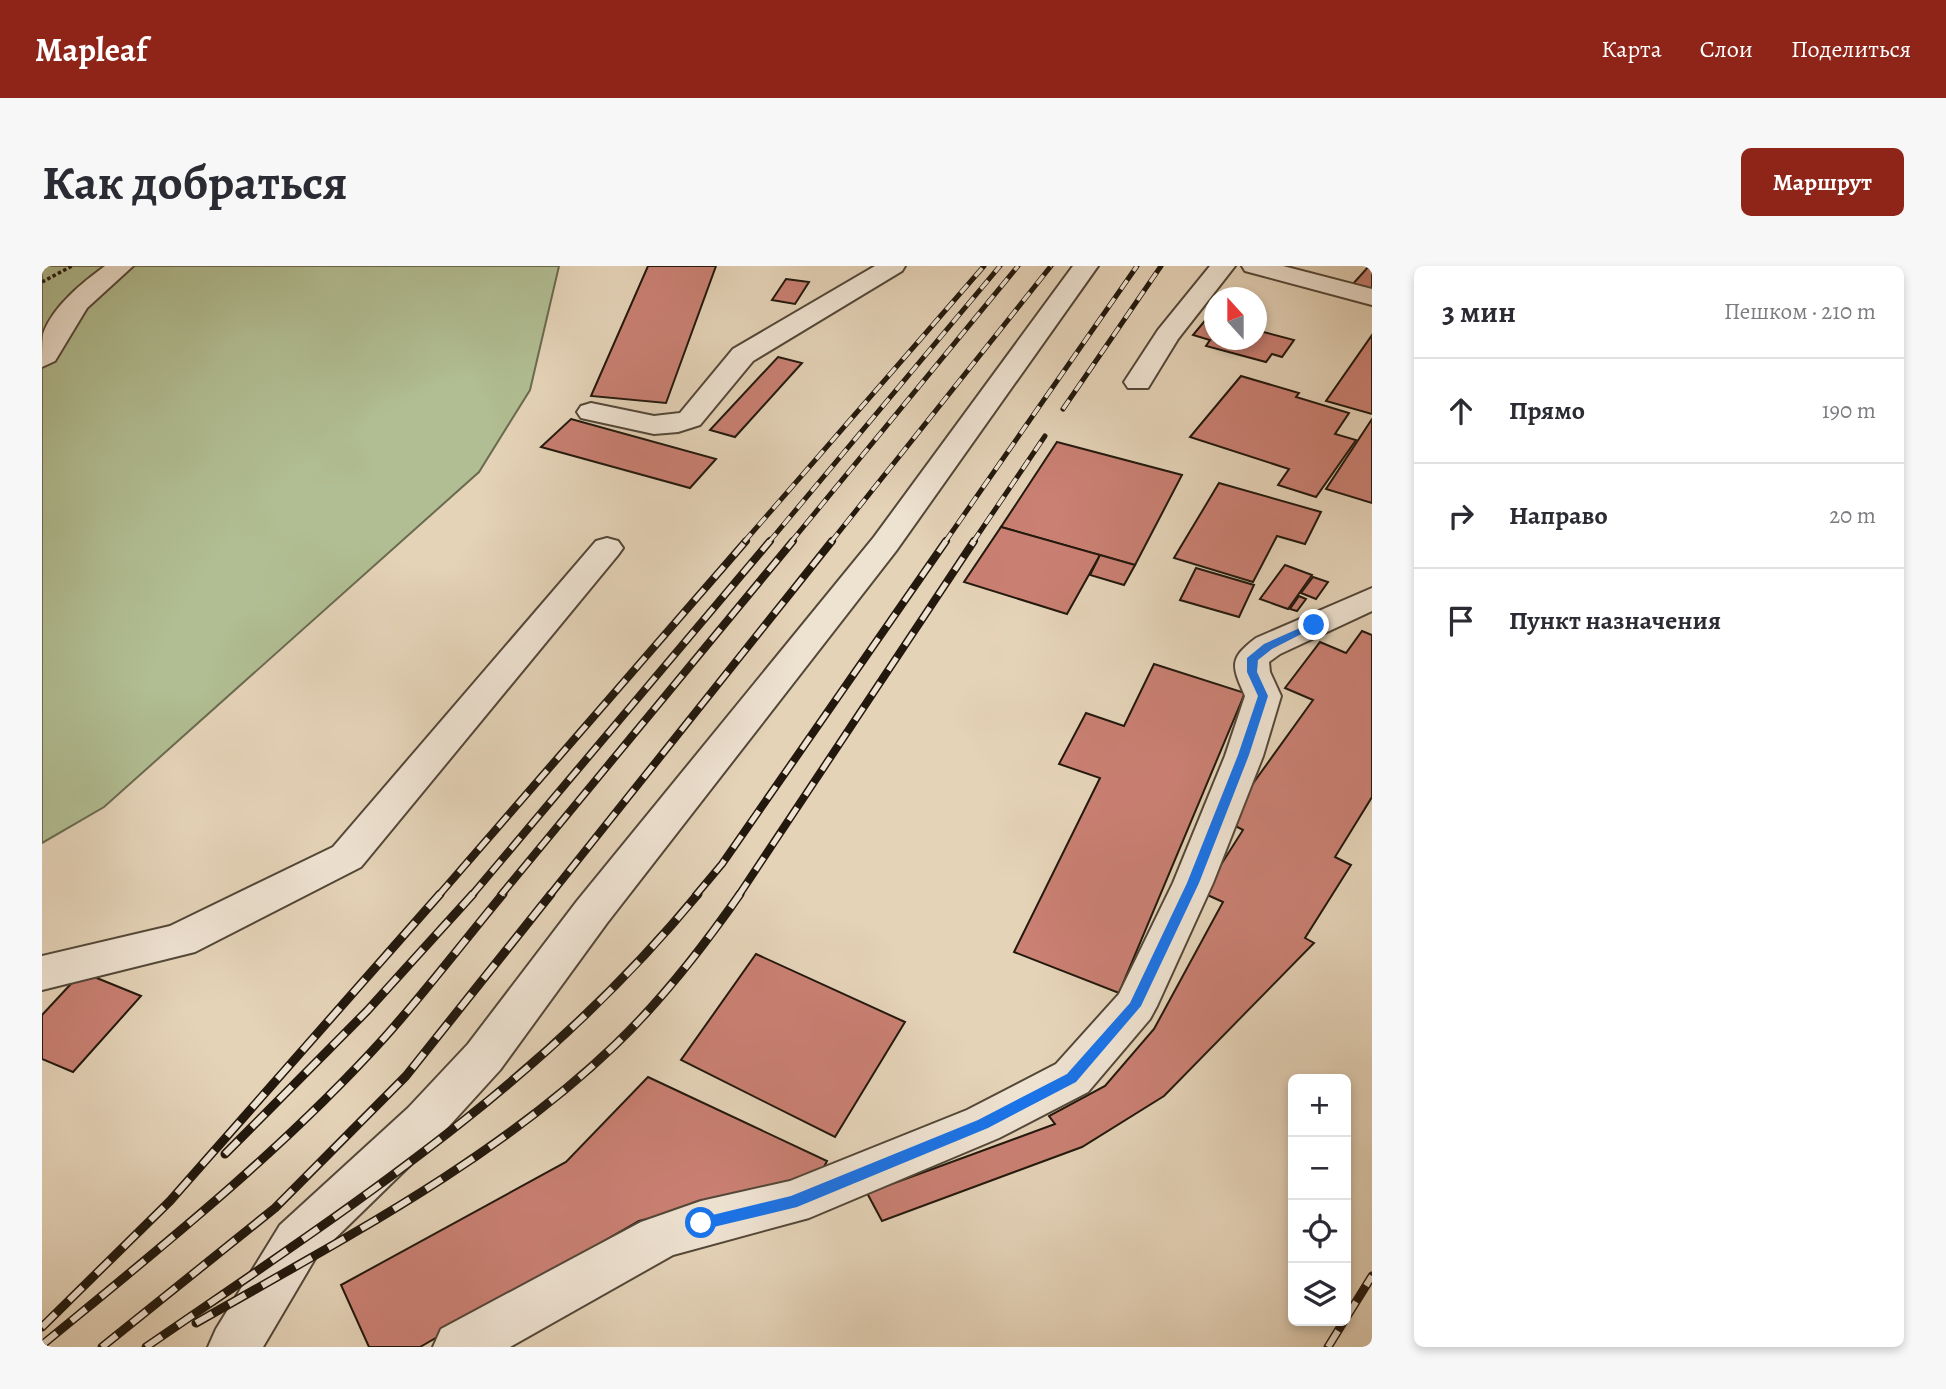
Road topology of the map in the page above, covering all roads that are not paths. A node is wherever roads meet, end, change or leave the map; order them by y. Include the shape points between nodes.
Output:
1 (121, 266) edge
2 (893, 266) edge
3 (1086, 266) edge
4 (1223, 266) edge
5 (1254, 266) edge
6 (1372, 297) edge
7 (42, 359) edge
8 (1138, 382) dead end
9 (591, 412) dead end
10 (607, 548) dead end
11 (1365, 601) edge
12 (42, 973) edge
13 (234, 1347) edge
14 (459, 1347) edge

1 - 7 street via 74,307 57,332 54,347
2 - 9 street via 743,355 690,419 678,425 664,427
3 - 13 street via 885,544 592,912 484,1057 431,1115 299,1241
4 - 8 street via 1167,336
5 - 6 street
10 - 12 street via 347,857 180,940
11 - 14 street via 1268,646 1252,658 1252,672 1263,696 1193,883 1135,1006 1072,1078 983,1124 792,1202 658,1238

